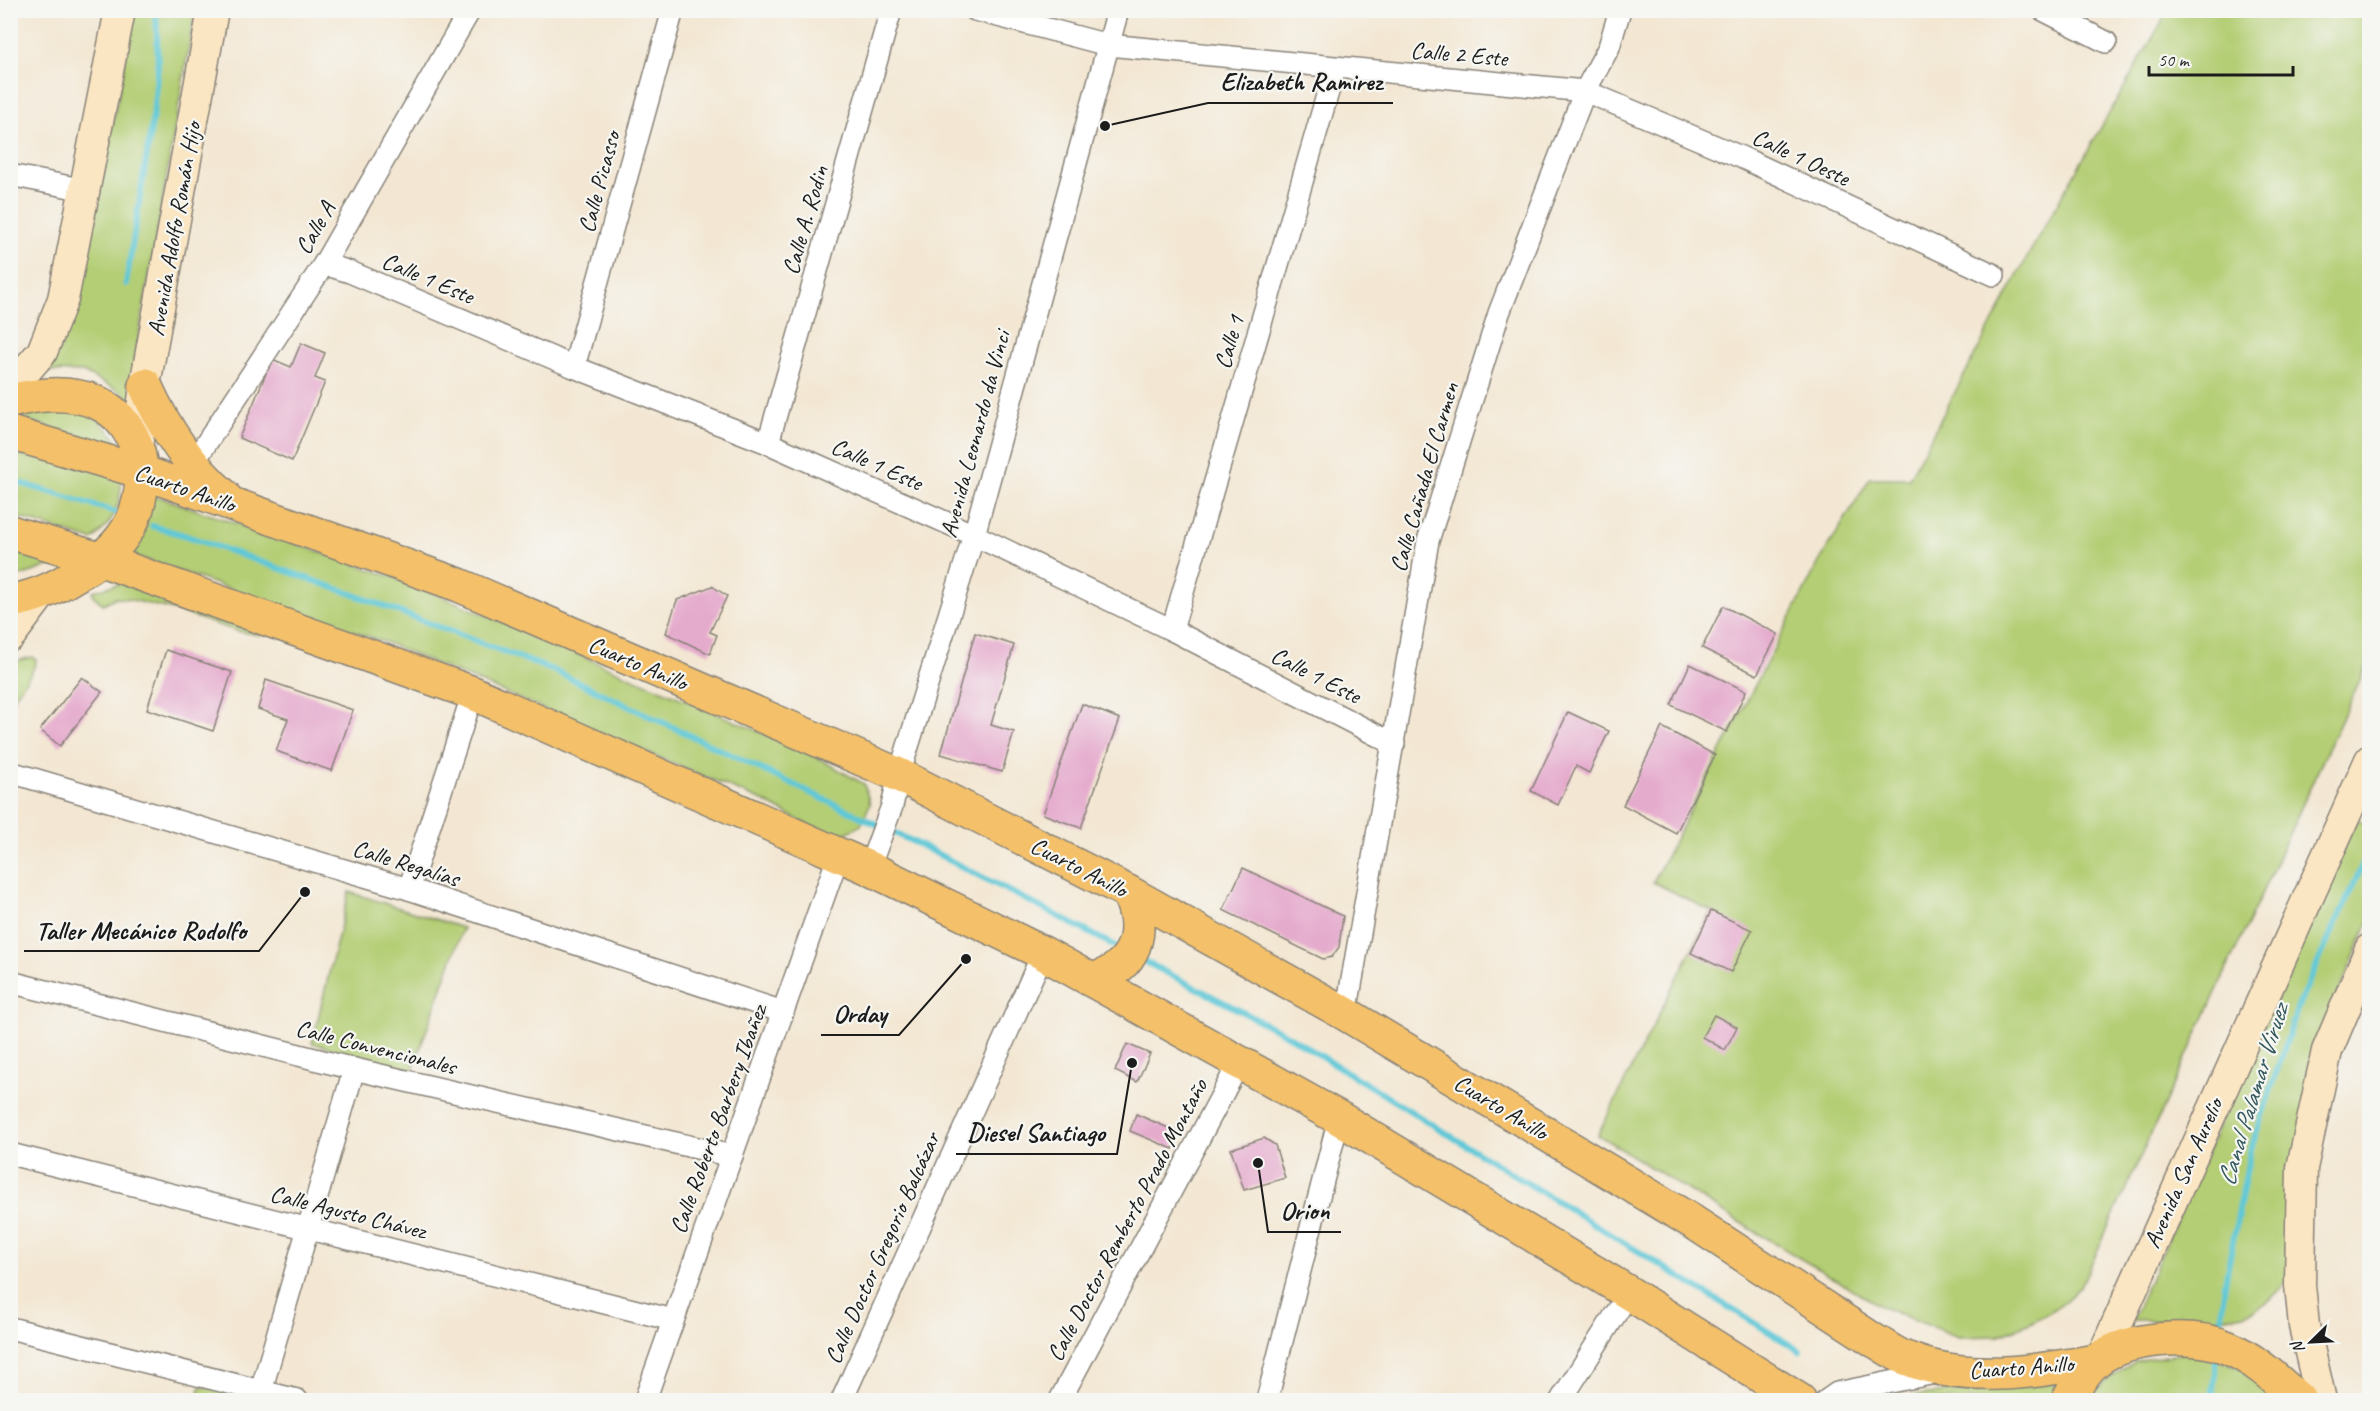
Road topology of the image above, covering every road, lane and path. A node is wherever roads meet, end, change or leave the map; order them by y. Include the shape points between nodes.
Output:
1 (120, 10) edge
2 (213, 10) edge
3 (470, 10) edge
4 (673, 10) edge
5 (891, 10) edge
6 (975, 10) edge
7 (1118, 10) edge
8 (1620, 10) edge
9 (2043, 10) edge
10 (2106, 42) dead end
11 (1107, 45) junction
12 (1335, 68) junction
13 (1585, 91) junction
14 (10, 175) edge
15 (85, 190) junction
16 (324, 264) junction
17 (1994, 275) dead end
18 (574, 367) junction
19 (145, 385) junction
20 (10, 388) edge
21 (10, 401) edge
22 (10, 433) edge
23 (768, 442) junction
24 (140, 460) junction
25 (192, 465) junction
26 (234, 505) junction
27 (10, 532) edge
28 (974, 535) junction
29 (99, 559) junction
30 (43, 592) junction
31 (10, 601) edge
32 (1172, 630) junction
33 (10, 636) edge
34 (473, 693) junction
35 (1394, 744) junction
36 (2370, 760) edge
37 (10, 772) edge
38 (896, 790) junction
39 (839, 854) junction
40 (874, 855) junction
41 (409, 889) junction
42 (1128, 892) junction
43 (1173, 917) junction
44 (2370, 949) edge
45 (1137, 950) junction
46 (1043, 953) junction
47 (1092, 980) junction
48 (10, 982) edge
49 (1140, 1007) junction
50 (783, 1012) junction
51 (1346, 1014) junction
52 (1239, 1063) junction
53 (354, 1070) junction
54 (1339, 1118) junction
55 (10, 1154) edge
56 (732, 1156) junction
57 (308, 1228) junction
58 (1629, 1293) junction
59 (674, 1320) junction
60 (10, 1328) edge
61 (2099, 1359) junction
62 (1946, 1371) junction
63 (261, 1391) junction
64 (297, 1401) edge
65 (645, 1401) edge
66 (842, 1401) edge
67 (1060, 1401) edge
68 (1267, 1401) edge
69 (1561, 1401) edge
70 (1799, 1401) edge
71 (1827, 1401) edge
72 (2068, 1401) edge
73 (2299, 1401) edge
74 (2320, 1401) edge

1 - 15 main road
2 - 19 main road, Avenida Adolfo Román Hijo
3 - 16 street, Calle A
4 - 18 street, Calle Picasso
5 - 23 street, Calle A. Rodin
6 - 11 street, Calle 2 Este
7 - 11 street, Avenida Leonardo da Vinci
8 - 13 street, Calle Cañada El Carmen via 1609,47
9 - 10 street
11 - 12 street, Calle 2 Este
11 - 28 street, Avenida Leonardo da Vinci
12 - 13 street, Calle 2 Este
12 - 32 street, Calle 1
13 - 17 street, Calle 1 Oeste via 1743,158
13 - 35 street, Calle Cañada El Carmen via 1499,313 1428,541
14 - 15 street
15 - 20 main road via 63,299 51,334 42,352
16 - 18 street, Calle 1 Este
16 - 25 street, Calle A
18 - 23 street, Calle 1 Este
19 - 24 main road, Avenida Adolfo Román Hijo
19 - 25 highway via 158,414
21 - 24 highway via 61,395 97,403 125,426
22 - 24 highway, Cuarto Anillo
23 - 28 street, Calle 1 Este
24 - 26 highway, Cuarto Anillo
24 - 29 highway via 141,496 134,518 123,536
25 - 26 highway
26 - 38 highway, Cuarto Anillo via 459,585
27 - 29 highway
28 - 32 street, Calle 1 Este
28 - 38 street, Avenida Leonardo da Vinci
29 - 30 highway
29 - 34 highway
30 - 31 highway
30 - 33 main road
32 - 35 street, Calle 1 Este
34 - 39 highway
34 - 41 street
35 - 51 street, Calle Cañada El Carmen
36 - 61 main road, Avenida San Aurelio
37 - 41 street, Calle Regalías
38 - 40 street, Avenida Leonardo da Vinci
38 - 42 highway, Cuarto Anillo
39 - 40 highway
39 - 50 street, Calle Roberto Barbery Ibañez
40 - 46 highway
41 - 50 street, Calle Regalías
42 - 43 highway, Cuarto Anillo
42 - 45 highway via 1136,914
43 - 45 highway via 1151,931
43 - 51 highway, Cuarto Anillo
44 - 74 main road via 2327,1051 2302,1168 2300,1285 2309,1356
45 - 47 highway via 1118,969
45 - 49 highway via 1133,979
46 - 47 highway
46 - 66 street, Calle Doctor Gregorio Balcázar
47 - 49 highway
48 - 53 street, Calle Convencionales
49 - 52 highway
50 - 56 street, Calle Roberto Barbery Ibañez
51 - 62 highway, Cuarto Anillo via 1693,1222 1875,1341 1906,1359
52 - 54 highway
52 - 67 street, Calle Doctor Remberto Prado Montaño
53 - 56 street, Calle Convencionales
53 - 57 street
54 - 58 highway
54 - 68 street
55 - 57 street, Calle Agusto Chávez
56 - 59 street, Calle Roberto Barbery Ibañez
57 - 59 street, Calle Agusto Chávez
57 - 63 street
58 - 69 street
58 - 70 highway
59 - 65 street, Calle Roberto Barbery Ibañez
60 - 63 street
61 - 62 highway, Cuarto Anillo via 2046,1370
61 - 72 highway via 2077,1383
61 - 73 highway, Cuarto Anillo via 2146,1342 2192,1340 2224,1346 2265,1370
62 - 71 street via 1837,1393
63 - 64 street

